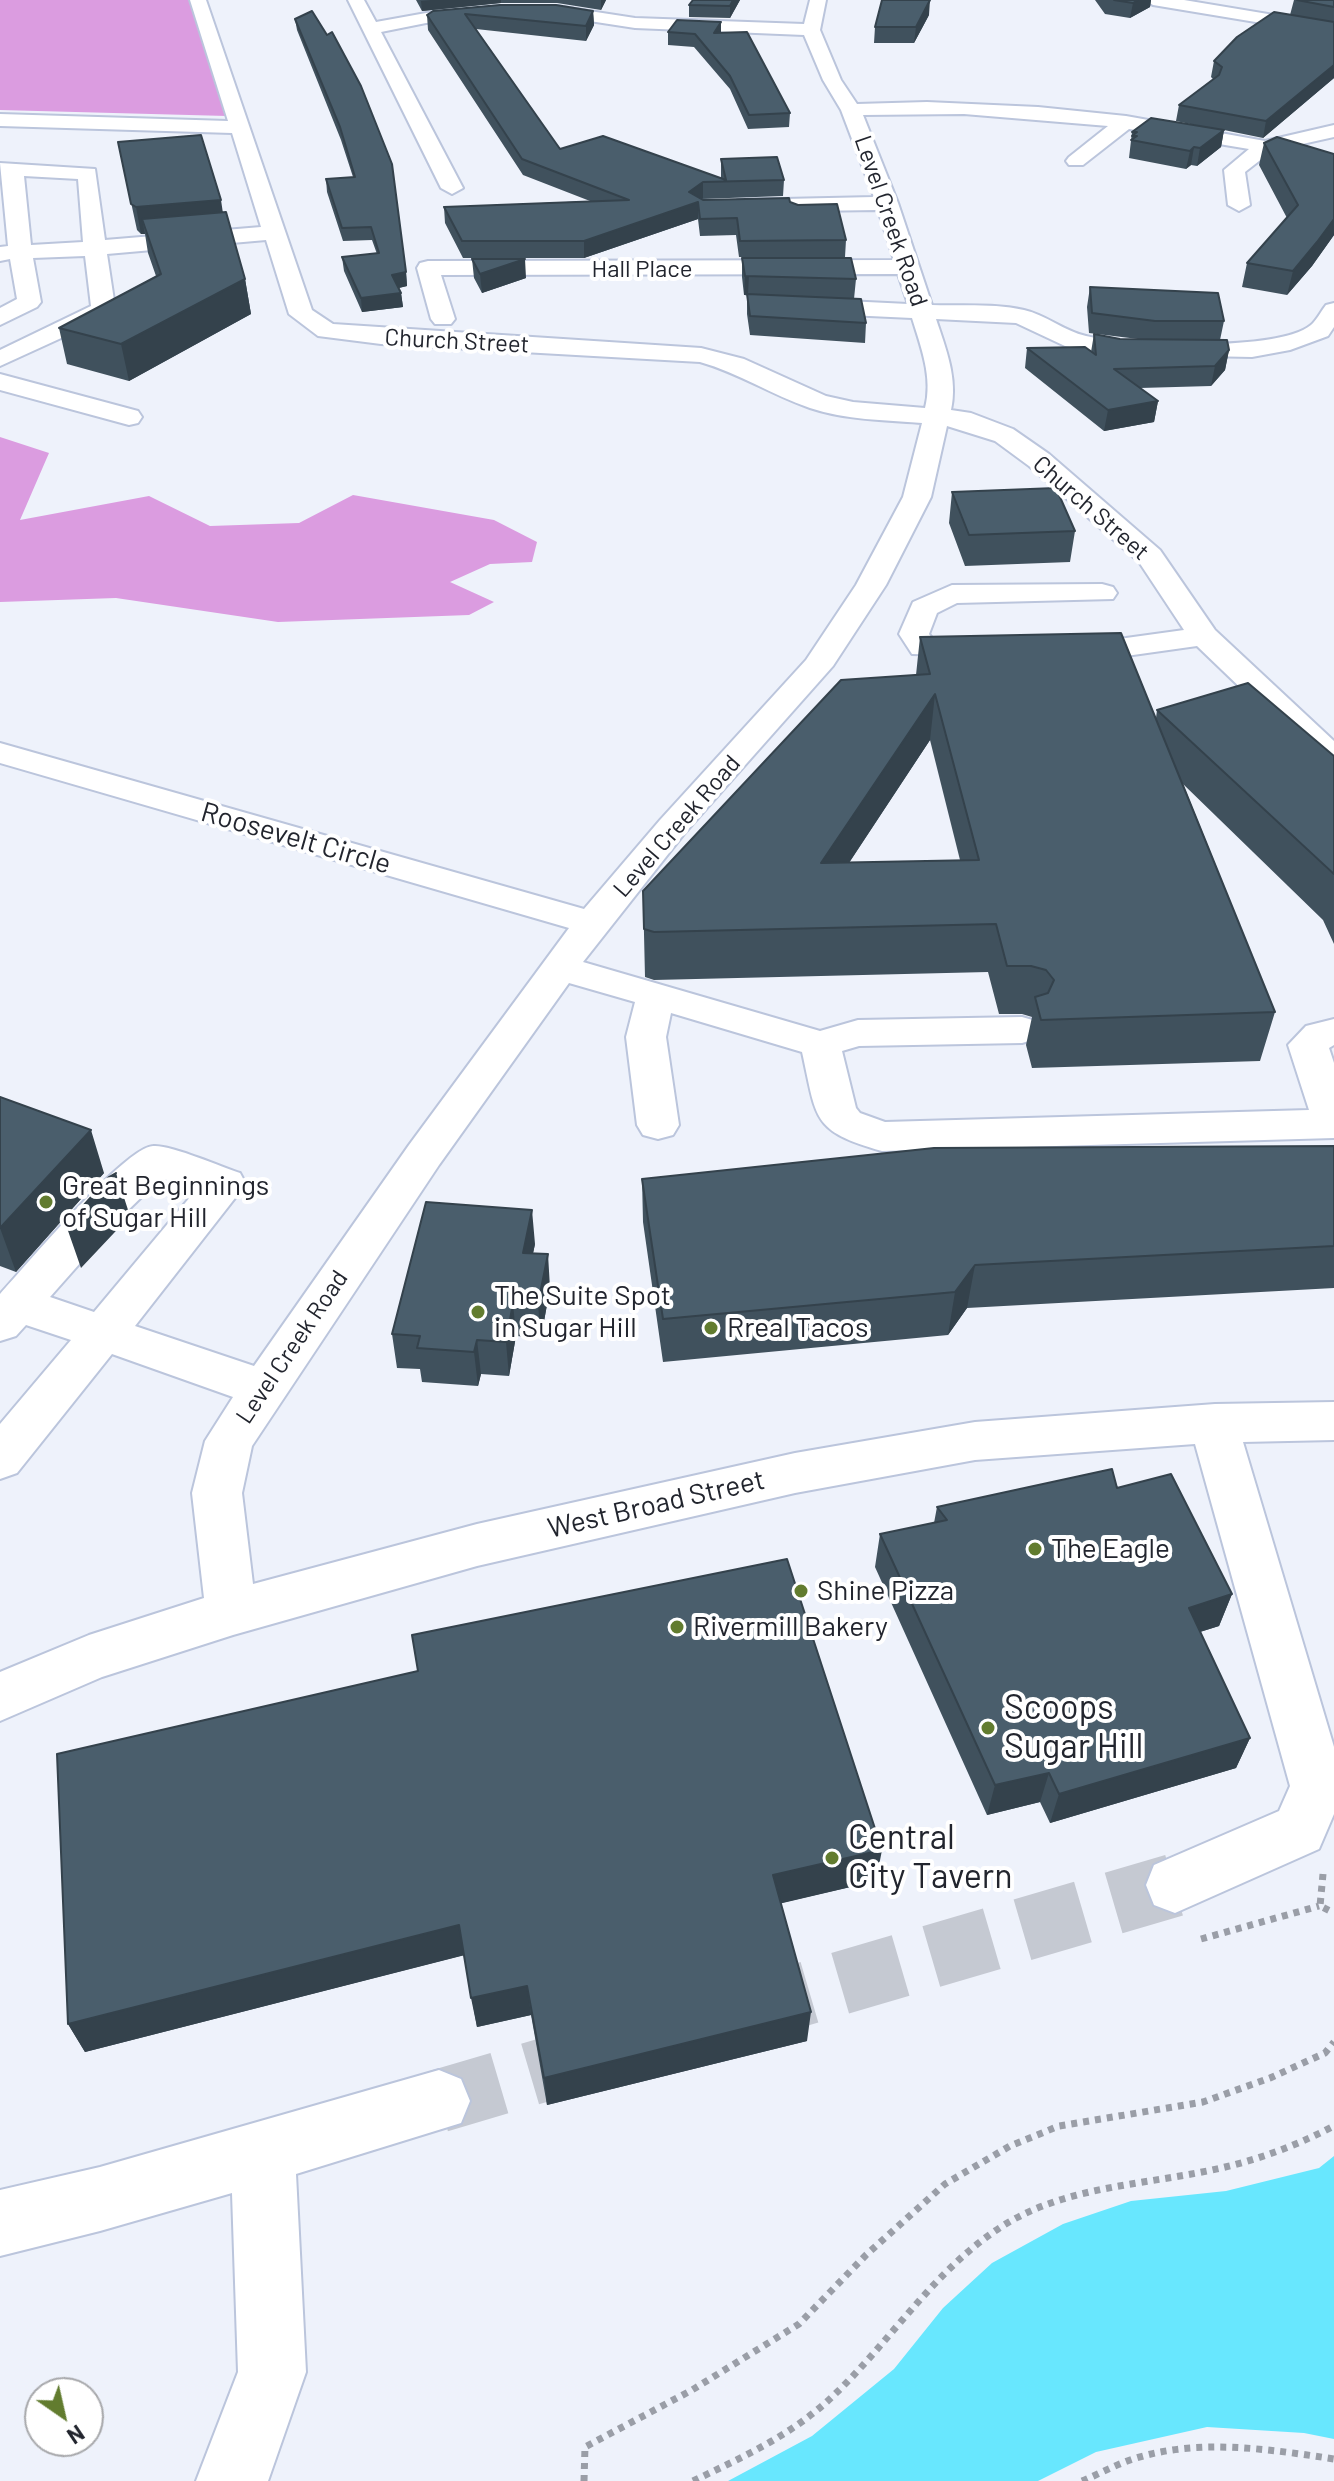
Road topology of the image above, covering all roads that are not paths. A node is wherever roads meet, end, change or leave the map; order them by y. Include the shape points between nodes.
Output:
1 (198, 0) edge
2 (356, 0) edge
3 (818, 0) edge
4 (1153, 0) edge
5 (373, 28) junction
6 (811, 30) junction
7 (1334, 30) edge
8 (986, 90) dead end
9 (918, 99) junction
10 (851, 110) junction
11 (1174, 110) dead end
12 (0, 120) edge
13 (1126, 122) junction
14 (1152, 126) junction
15 (239, 127) junction
16 (934, 128) dead end
17 (1334, 131) edge
18 (1265, 147) junction
19 (1076, 161) dead end
20 (1334, 168) edge
21 (7, 169) edge
22 (452, 188) dead end
23 (887, 203) junction
24 (1239, 205) dead end
25 (718, 207) edge
26 (276, 232) junction
27 (95, 248) junction
28 (10, 252) edge
29 (909, 267) junction
30 (778, 305) edge
31 (1334, 310) edge
32 (923, 312) junction
33 (0, 318) edge
34 (443, 319) dead end
35 (0, 359) edge
36 (0, 382) edge
37 (129, 417) dead end
38 (950, 417) junction
39 (1102, 593) dead end
40 (1204, 636) junction
41 (960, 647) junction
42 (968, 681) edge
43 (0, 753) edge
44 (1334, 759) edge
45 (592, 923) junction
46 (558, 967) junction
47 (656, 996) junction
48 (1022, 1030) dead end
49 (1334, 1032) edge
50 (820, 1044) junction
51 (1334, 1124) edge
52 (658, 1125) dead end
53 (9, 1314) edge
54 (103, 1335) junction
55 (263, 1388) junction
56 (1334, 1421) edge
57 (1215, 1423) junction
58 (0, 1459) edge
59 (233, 1612) junction
60 (0, 1697) edge
61 (1326, 1785) edge
62 (1175, 1885) tunnel mouth
63 (439, 2101) tunnel mouth
64 (263, 2151) junction
65 (0, 2223) edge
66 (232, 2481) edge

1 - 15 street, Church Street
2 - 5 street
3 - 6 street
4 - 7 street
5 - 6 street via 501,11 557,11 635,23
5 - 22 street
6 - 10 street, Level Creek Road
8 - 9 street
9 - 10 street
9 - 13 street via 1031,101
9 - 16 street
10 - 23 street, Level Creek Road
11 - 14 street
12 - 15 street
13 - 14 street
13 - 19 street
14 - 18 street
15 - 26 street, Church Street
17 - 18 street
18 - 20 street
18 - 24 street via 1234,170
21 - 27 street via 88,173
21 - 28 street
23 - 25 street
23 - 29 street, Level Creek Road
26 - 27 street
26 - 38 street, Church Street via 301,314 327,331 701,355 829,405
27 - 28 street
27 - 35 street via 103,307
28 - 33 street via 29,302
29 - 32 street, Level Creek Road
29 - 34 street, Hall Place via 428,268
30 - 32 street
31 - 32 street via 1319,331 1281,345 1217,351 1117,349 1074,341 1020,316
32 - 38 street, Level Creek Road
36 - 37 street
38 - 40 street, Church Street via 1004,435 1039,460 1150,556
38 - 45 street, Level Creek Road via 917,497 871,585 817,666
39 - 41 street via 952,594 924,608 914,634 923,647
40 - 41 street via 1126,647
40 - 44 street, Church Street
41 - 42 street
43 - 45 street, Roosevelt Circle
45 - 46 street, Level Creek Road
46 - 47 street
46 - 55 street, Level Creek Road
47 - 50 street
47 - 52 street via 646,1037
48 - 50 street via 858,1033
49 - 51 street via 1308,1045
50 - 51 street via 836,1111 845,1123 882,1137
53 - 54 street
53 - 54 street via 154,1160 225,1184
54 - 55 street
54 - 58 street
55 - 59 street, Level Creek Road via 229,1441 217,1493
56 - 57 street, West Broad Street
57 - 59 street, West Broad Street via 975,1441 795,1473 477,1545
57 - 61 street via 1224,1466
59 - 60 street, West Broad Street via 89,1658
61 - 62 street via 1299,1830
63 - 64 street
64 - 65 street
64 - 66 street via 272,2372

